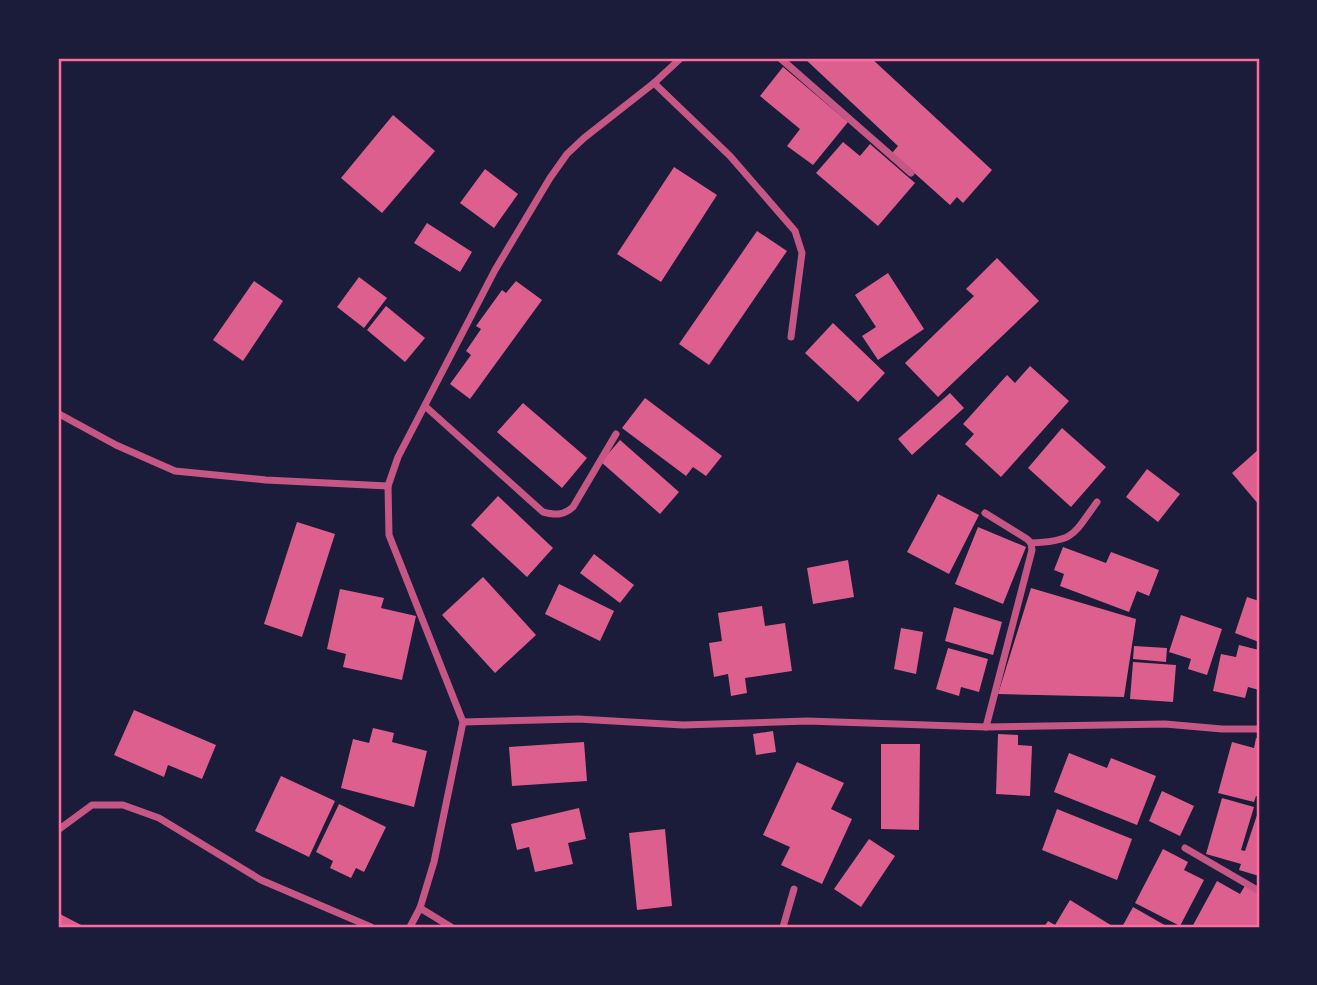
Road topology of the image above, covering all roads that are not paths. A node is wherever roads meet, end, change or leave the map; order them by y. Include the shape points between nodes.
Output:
1 (681, 58) edge
2 (780, 58) edge
3 (654, 83) junction
4 (911, 173) dead end
5 (791, 337) dead end
6 (426, 407) junction
7 (61, 415) dead end
8 (616, 434) dead end
9 (387, 486) junction
10 (1097, 502) dead end
11 (985, 513) dead end
12 (1031, 543) junction
13 (463, 722) junction
14 (986, 727) junction
15 (1259, 729) edge
16 (58, 830) edge
17 (1185, 848) dead end
18 (794, 889) dead end
19 (1259, 891) edge
20 (420, 908) junction
21 (371, 927) edge
22 (410, 927) edge
23 (451, 927) edge
24 (783, 927) edge

1 - 3 street
2 - 4 street
3 - 5 street via 730,156 796,231 802,253
3 - 6 street via 584,138 550,178 495,270
6 - 8 street via 549,514 566,513 573,507
6 - 9 street
7 - 9 street via 176,471 266,481
9 - 13 street via 389,535
10 - 12 street via 1069,537
11 - 12 street
12 - 14 street
13 - 14 street via 578,719 683,725 807,721
13 - 20 street
14 - 15 street via 1165,724
16 - 21 street via 92,805 123,805 159,818 261,880
17 - 19 street
18 - 24 street
20 - 22 street
20 - 23 street

